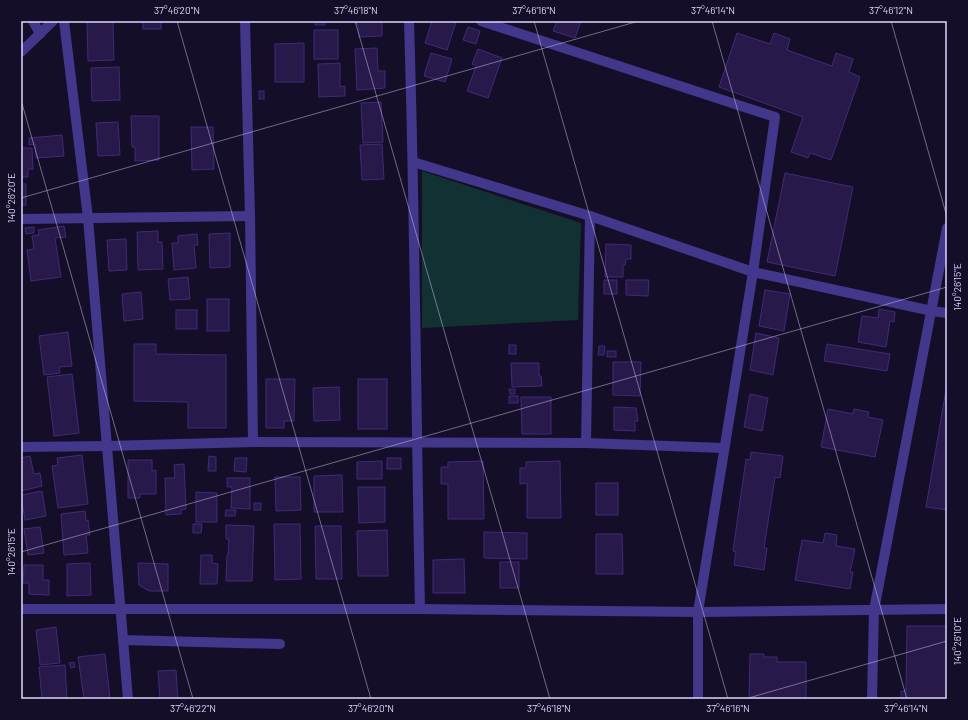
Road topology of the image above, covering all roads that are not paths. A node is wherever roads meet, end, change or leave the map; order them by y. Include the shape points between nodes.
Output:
1 (33, 21) edge
2 (53, 21) edge
3 (64, 21) edge
4 (245, 21) edge
5 (410, 21) edge
6 (481, 21) edge
7 (40, 34) junction
8 (21, 52) edge
9 (413, 162) junction
10 (250, 216) junction
11 (590, 216) junction
12 (88, 218) junction
13 (21, 219) edge
14 (947, 228) edge
15 (753, 272) junction
16 (932, 311) junction
17 (947, 313) edge
18 (253, 442) junction
19 (416, 443) junction
20 (586, 443) junction
21 (107, 446) junction
22 (21, 447) edge
23 (724, 448) junction
24 (21, 609) edge
25 (121, 609) junction
26 (420, 609) junction
27 (947, 609) edge
28 (874, 610) junction
29 (698, 612) junction
30 (123, 640) junction
31 (280, 644) dead end
32 (128, 699) edge
33 (698, 699) edge
34 (872, 699) edge

1 - 7 street
2 - 7 street
3 - 12 street
4 - 10 street
5 - 9 street
6 - 15 street via 775,118
7 - 8 street
9 - 11 street
9 - 19 street
10 - 12 street
10 - 18 street
11 - 15 street
11 - 20 street
12 - 13 street
12 - 21 street
14 - 16 street
15 - 16 street
15 - 23 street
16 - 17 street
16 - 28 street
18 - 19 street
18 - 21 street
19 - 20 street
19 - 26 street
20 - 23 street
21 - 22 street
21 - 25 street
23 - 29 street
24 - 25 street
25 - 26 street
25 - 30 street
26 - 29 street
27 - 28 street
28 - 29 street
28 - 34 street
29 - 33 street
30 - 31 street
30 - 32 street

